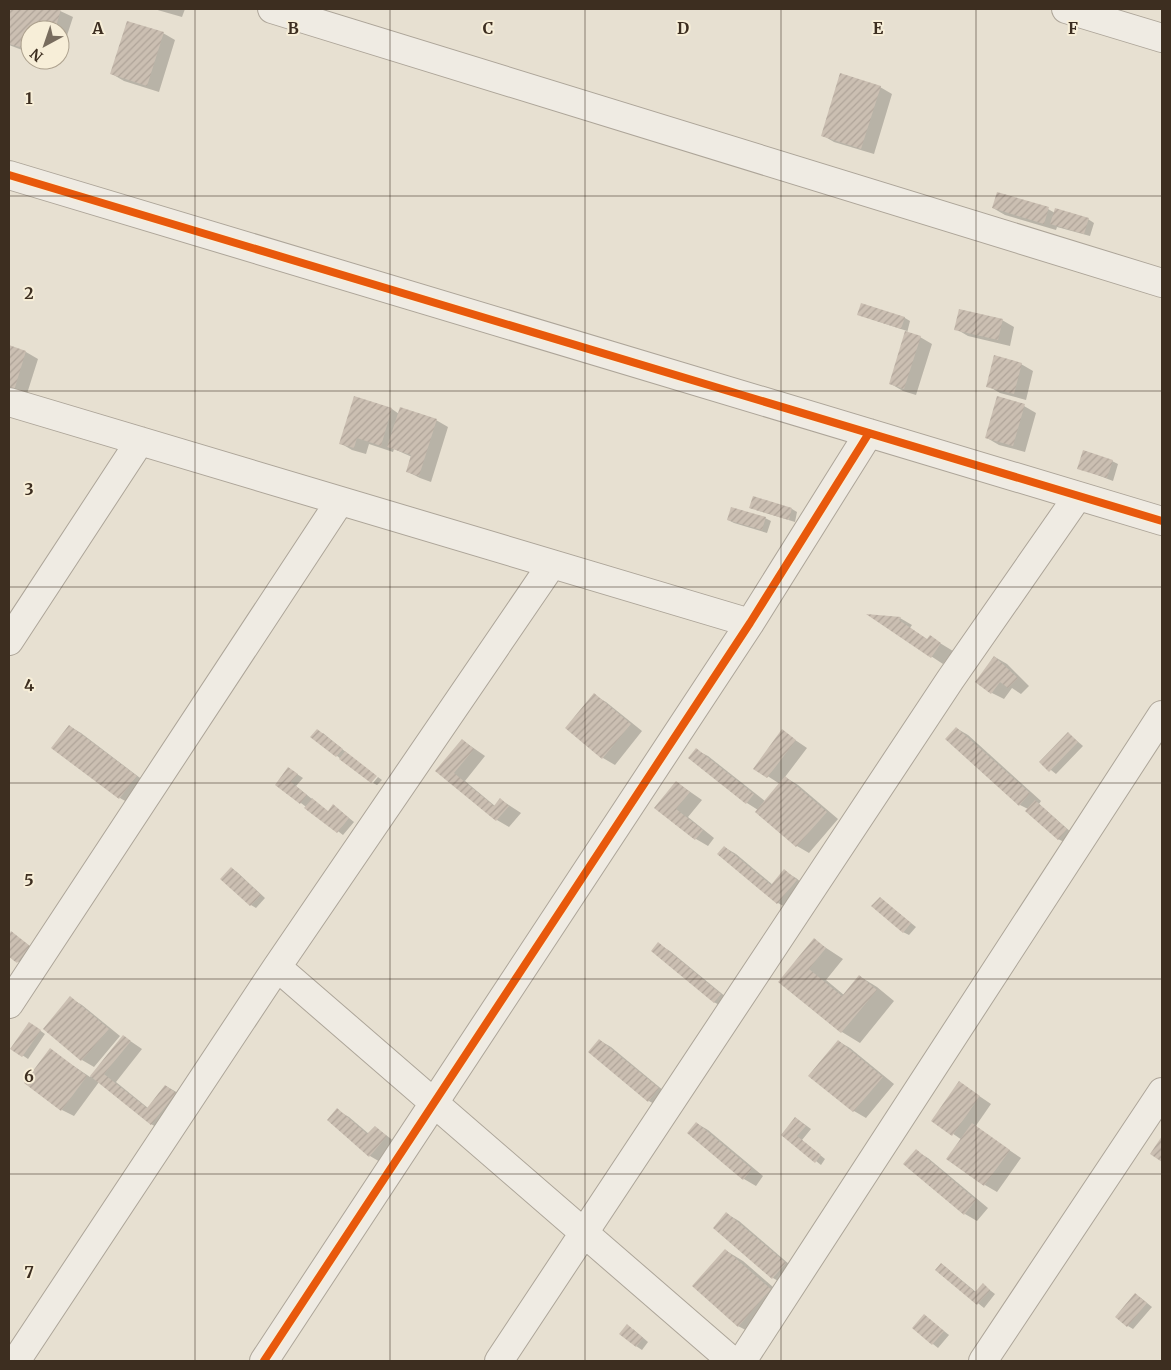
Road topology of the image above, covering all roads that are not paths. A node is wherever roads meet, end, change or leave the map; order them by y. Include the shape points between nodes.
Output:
1 (272, 9) edge
2 (1066, 9) edge
3 (1162, 38) edge
4 (9, 176) edge
5 (1162, 283) edge
6 (9, 402) edge
7 (869, 433) junction
8 (140, 441) junction
9 (1078, 496) junction
10 (340, 501) junction
11 (1162, 521) edge
12 (552, 564) junction
13 (750, 623) junction
14 (9, 641) edge
15 (1162, 715) edge
16 (277, 967) junction
17 (9, 1004) edge
18 (1162, 1092) edge
19 (434, 1103) junction
20 (584, 1233) junction
21 (16, 1361) edge
22 (264, 1361) edge
23 (499, 1361) edge
24 (732, 1361) edge
25 (742, 1361) edge
26 (983, 1361) edge

1 - 5 street
2 - 3 street
4 - 7 street
6 - 8 street
7 - 9 street
7 - 13 street
8 - 10 street
8 - 14 street
9 - 11 street
9 - 20 street via 950,680
10 - 12 street
10 - 17 street
12 - 13 street
12 - 16 street
13 - 19 street
15 - 25 street
16 - 19 street
16 - 21 street
18 - 26 street
19 - 20 street
19 - 22 street
20 - 23 street
20 - 24 street

